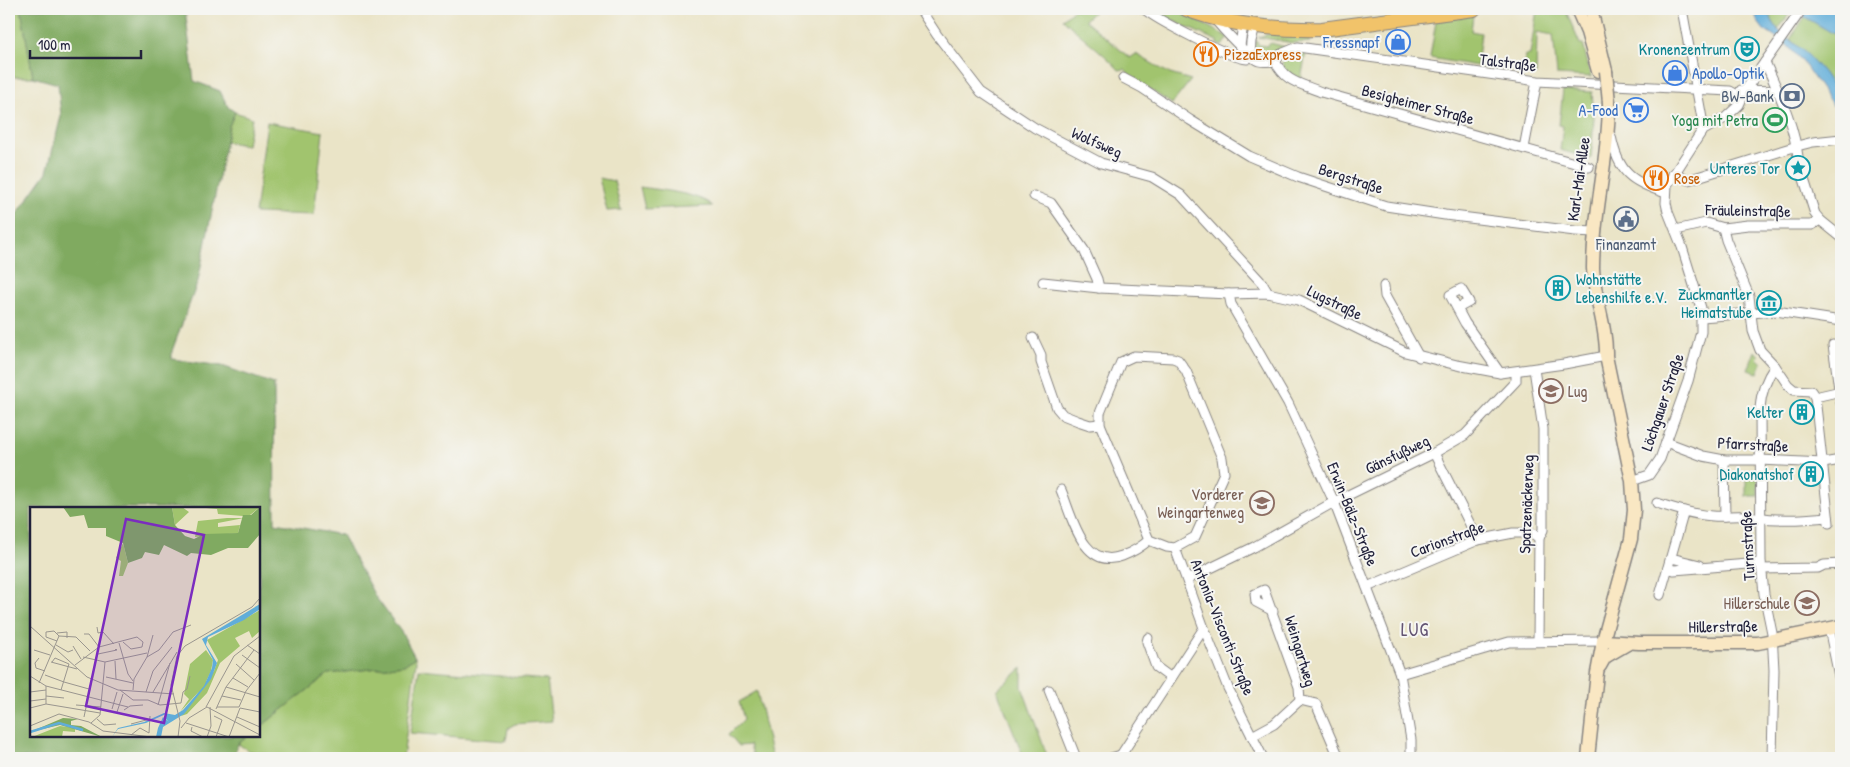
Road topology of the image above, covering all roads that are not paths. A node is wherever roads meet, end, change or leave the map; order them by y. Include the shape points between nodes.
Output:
1 (920, 9) edge
2 (1144, 9) edge
3 (1186, 9) edge
4 (1439, 9) edge
5 (1474, 9) edge
6 (1577, 9) edge
7 (1591, 9) edge
8 (1682, 9) edge
9 (1802, 9) edge
10 (1416, 16) junction
11 (1214, 18) junction
12 (1249, 25) junction
13 (1237, 43) junction
14 (1229, 54) junction
15 (1250, 56) junction
16 (1275, 61) junction
17 (1765, 62) junction
18 (1602, 71) junction
19 (1123, 78) dead end
20 (1537, 81) junction
21 (1746, 89) junction
22 (1697, 90) junction
23 (1730, 91) junction
24 (1778, 91) junction
25 (1739, 101) junction
26 (1604, 103) junction
27 (1609, 128) junction
28 (1702, 131) junction
29 (1841, 139) edge
30 (1797, 146) junction
31 (1524, 148) junction
32 (1597, 162) junction
33 (1799, 163) dead end
34 (1673, 174) junction
35 (1803, 176) dead end
36 (1666, 193) junction
37 (1034, 196) dead end
38 (1820, 220) junction
39 (1723, 228) junction
40 (1676, 230) junction
41 (1591, 232) junction
42 (1841, 237) edge
43 (1043, 282) dead end
44 (1384, 286) dead end
45 (1099, 288) junction
46 (1268, 293) junction
47 (1229, 294) junction
48 (1458, 308) dead end
49 (1752, 314) junction
50 (1702, 317) junction
51 (1836, 318) edge
52 (1033, 338) dead end
53 (1833, 345) dead end
54 (1606, 356) junction
55 (1419, 357) junction
56 (1775, 366) junction
57 (1534, 369) junction
58 (1516, 372) junction
59 (1500, 373) junction
60 (1840, 392) edge
61 (1815, 397) junction
62 (1841, 403) edge
63 (1100, 424) junction
64 (1666, 442) junction
65 (1434, 453) junction
66 (1724, 460) junction
67 (1760, 460) junction
68 (1841, 460) edge
69 (1823, 463) junction
70 (1632, 481) junction
71 (1061, 490) dead end
72 (1334, 502) junction
73 (1657, 503) dead end
74 (1684, 511) junction
75 (1725, 516) junction
76 (1760, 518) junction
77 (1538, 538) junction
78 (1149, 540) junction
79 (1478, 540) junction
80 (1175, 548) junction
81 (1671, 558) junction
82 (1841, 564) edge
83 (1762, 566) junction
84 (1703, 567) junction
85 (1668, 568) junction
86 (1188, 578) junction
87 (1367, 587) junction
88 (1660, 595) dead end
89 (1273, 611) dead end
90 (1835, 627) edge
91 (1204, 628) junction
92 (1148, 638) dead end
93 (1772, 640) junction
94 (1603, 641) junction
95 (1538, 642) junction
96 (1629, 643) junction
97 (1597, 673) junction
98 (1400, 674) junction
99 (1170, 678) junction
100 (1841, 686) edge
101 (1049, 690) dead end
102 (1300, 700) junction
103 (1252, 736) junction
104 (1338, 755) dead end
105 (1122, 756) edge
106 (1076, 758) edge
107 (1111, 758) edge
108 (1263, 758) edge
109 (1411, 758) edge
110 (1588, 758) edge
111 (1772, 758) edge

1 - 46 street, Wolfsweg via 981,92 1052,137 1101,163 1152,178 1176,192
2 - 14 street
3 - 11 main road
4 - 10 main road
5 - 10 main road
6 - 18 main road, Karl-Mai-Allee
7 - 18 main road, Karl-Mai-Allee
8 - 22 street
9 - 17 street
10 - 12 main road via 1322,29
11 - 12 main road
11 - 13 street
12 - 13 street
12 - 15 street
13 - 14 street
13 - 15 street
14 - 15 street via 1243,59
15 - 16 street via 1259,61
16 - 20 street, Talstraße via 1281,54 1298,47
16 - 31 street, Besigheimer Straße via 1281,73 1290,80 1321,92
17 - 21 street
17 - 24 street
18 - 26 main road, Karl-Mai-Allee, bridge
19 - 41 street, Bergstraße via 1249,156 1298,177 1386,206
20 - 22 street, Talstraße
20 - 31 street
21 - 23 street, Talstraße
21 - 24 street, Talstraße
21 - 25 street
22 - 23 street, Talstraße
22 - 28 street
23 - 25 street
24 - 30 street
25 - 28 street via 1725,118
26 - 27 main road, Karl-Mai-Allee
26 - 32 main road, Karl-Mai-Allee
27 - 32 main road, Karl-Mai-Allee
27 - 36 street via 1621,168 1643,185
28 - 34 street
29 - 30 street
30 - 33 street
30 - 34 street via 1688,180
31 - 32 street, Besigheimer Straße
32 - 41 main road, Karl-Mai-Allee
34 - 36 street
35 - 38 street
36 - 40 street, Löchgauer Straße via 1668,212
37 - 45 street via 1051,203 1084,250
38 - 39 street, Fräuleinstraße via 1812,225
38 - 42 street
39 - 40 street, Fräuleinstraße via 1706,223
39 - 49 street via 1746,286
40 - 50 street, Löchgauer Straße
41 - 54 main road, Karl-Mai-Allee via 1596,295
43 - 45 street, Lugstraße
44 - 55 street via 1385,296
45 - 47 street, Lugstraße
46 - 47 street, Lugstraße
46 - 55 street, Lugstraße via 1299,300
47 - 72 street, Erwin-Bälz-Straße via 1288,403
48 - 59 street
49 - 50 street
49 - 51 street via 1776,312
49 - 56 street via 1755,340
50 - 64 street, Löchgauer Straße via 1699,344
52 - 63 street via 1057,408 1063,415 1084,423
53 - 60 street
54 - 57 street, Lugstraße
54 - 70 main road, Karl-Mai-Allee
55 - 59 street, Lugstraße
56 - 61 street via 1794,390 1810,391
56 - 67 street, Turmstraße via 1761,397
57 - 58 street, Lugstraße
57 - 77 street, Spatzenäckerweg via 1543,429 1543,530
58 - 59 street, Lugstraße
58 - 65 street, Gänsfußweg via 1516,381 1465,435
60 - 61 street
60 - 62 street
61 - 69 street
63 - 78 street
63 - 80 street via 1100,413 1121,362 1134,356 1173,358 1186,371 1222,458 1224,473 1195,537
64 - 66 street, Pfarrstraße
64 - 70 street, Löchgauer Straße via 1653,470 1645,478
65 - 72 street, Gänsfußweg
65 - 79 street
66 - 67 street, Pfarrstraße
66 - 75 street
67 - 69 street, Pfarrstraße
67 - 76 street, Turmstraße
68 - 69 street, Pfarrstraße
69 - 76 street via 1829,520
70 - 94 main road via 1631,539
71 - 78 street via 1088,550 1113,559 1138,549
72 - 86 street, Gänsfußweg via 1254,547
72 - 87 street, Erwin-Bälz-Straße
73 - 74 street
74 - 75 street
74 - 81 street
75 - 76 street
76 - 83 street, Turmstraße
77 - 79 street, Carionstraße via 1532,533
77 - 95 street, Spatzenäckerweg
78 - 80 street, Antonia-Visconti-Straße
79 - 87 street, Carionstraße
80 - 86 street, Antonia-Visconti-Straße
81 - 84 street
81 - 85 street
82 - 83 street via 1818,568
83 - 84 street
83 - 93 street, Turmstraße
84 - 85 street
85 - 88 street
86 - 91 street, Antonia-Visconti-Straße
87 - 98 street, Erwin-Bälz-Straße
89 - 102 street, Weingartweg via 1299,687
90 - 93 main road, Hillerstraße
90 - 100 street
91 - 99 street
91 - 103 street, Antonia-Visconti-Straße
92 - 99 street via 1156,666
93 - 96 main road, Hillerstraße via 1758,643
93 - 111 street, Turmstraße
94 - 95 street
94 - 96 main road, Hillerstraße
94 - 97 main road
95 - 98 street via 1509,642
96 - 97 main road via 1605,657
97 - 110 main road
98 - 109 street, Erwin-Bälz-Straße
99 - 105 street
101 - 106 street
102 - 103 street, Weingartweg via 1274,724
102 - 104 street, Weingartweg via 1316,704
103 - 108 street, Antonia-Visconti-Straße
105 - 107 street

